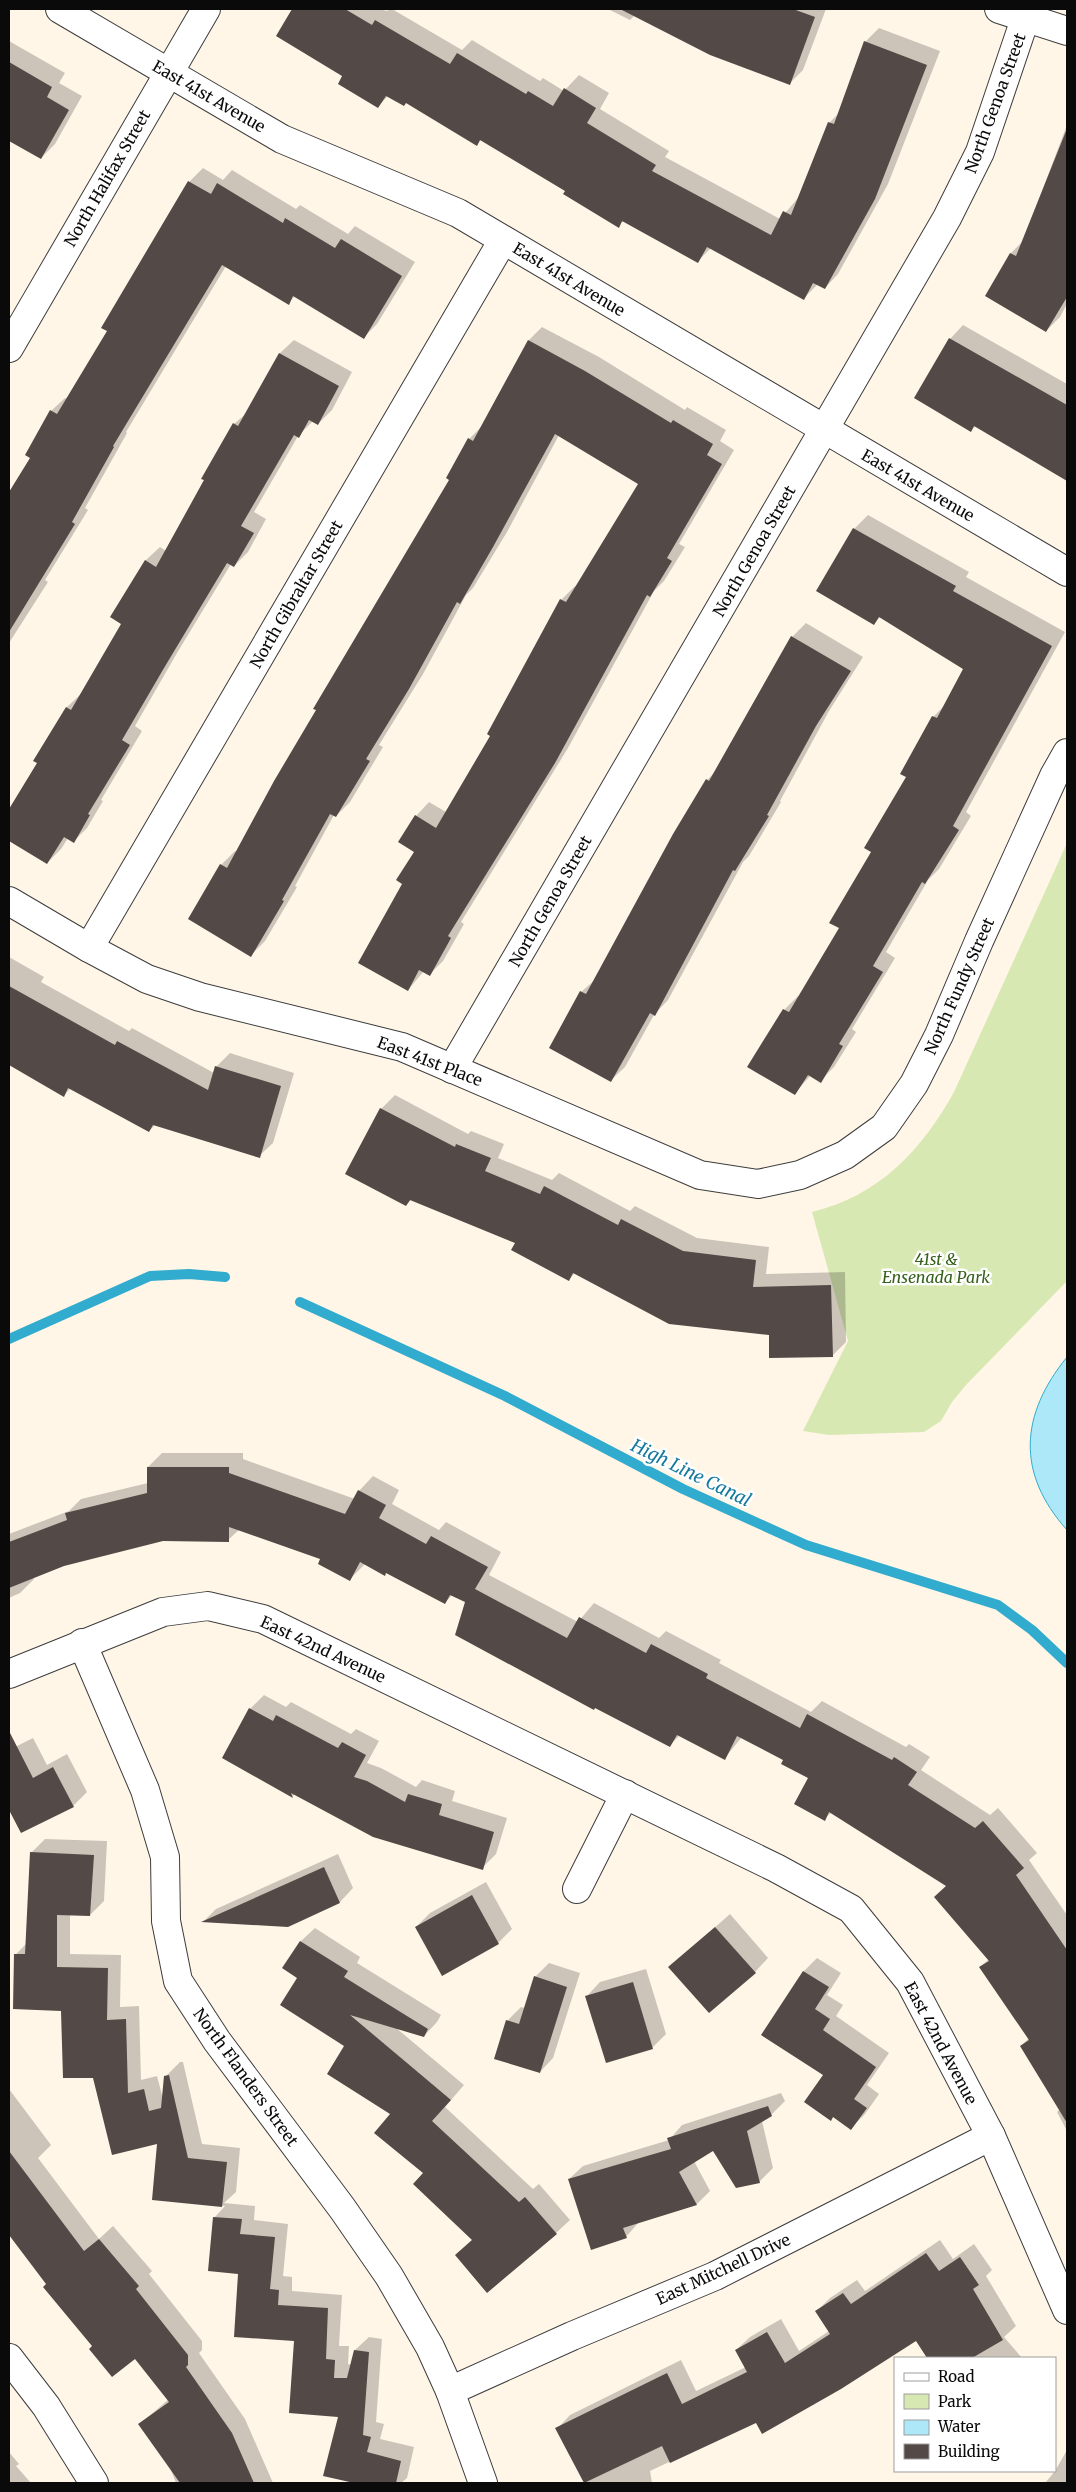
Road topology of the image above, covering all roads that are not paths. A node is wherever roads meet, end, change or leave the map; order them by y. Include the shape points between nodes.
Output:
1 (60, 9) edge
2 (206, 9) edge
3 (999, 9) edge
4 (1026, 18) junction
5 (1067, 31) edge
6 (168, 72) junction
7 (503, 240) junction
8 (9, 348) edge
9 (824, 430) junction
10 (1067, 572) edge
11 (1067, 753) edge
12 (9, 901) edge
13 (89, 948) junction
14 (452, 1069) junction
15 (800, 1175) joint
16 (82, 1644) junction
17 (9, 1674) edge
18 (624, 1794) junction
19 (577, 1890) dead end
20 (991, 2136) junction
21 (1067, 2310) edge
22 (9, 2358) edge
23 (450, 2391) junction
24 (94, 2483) edge
25 (483, 2483) edge

1 - 6 street, East 41st Avenue
2 - 6 street, North Halifax Street
3 - 4 street
4 - 5 street
4 - 9 street, North Genoa Street via 976,160 947,218
6 - 7 street, East 41st Avenue via 282,139 458,213
6 - 8 street, North Halifax Street
7 - 9 street, East 41st Avenue
7 - 13 street, North Gibraltar Street
9 - 10 street, East 41st Avenue
9 - 14 street, North Genoa Street
11 - 15 street, North Fundy Street via 914,1084 884,1127 845,1155
12 - 13 street, East 41st Place
13 - 14 street, East 41st Place via 147,979 200,997 402,1046
14 - 15 street, East 41st Place via 700,1176 758,1184
16 - 17 street, East 42nd Avenue
16 - 18 street, East 42nd Avenue via 163,1612 208,1606 263,1619
16 - 23 street, North Flanders Street via 144,1790 165,1857 166,1921 178,1981 217,2041 389,2276 430,2347
18 - 19 street
18 - 20 street, East 42nd Avenue via 776,1868 851,1909 910,1982
20 - 21 street, East 42nd Avenue
20 - 23 street, East Mitchell Drive via 715,2276
22 - 24 street via 46,2406
23 - 25 street, North Flanders Street

